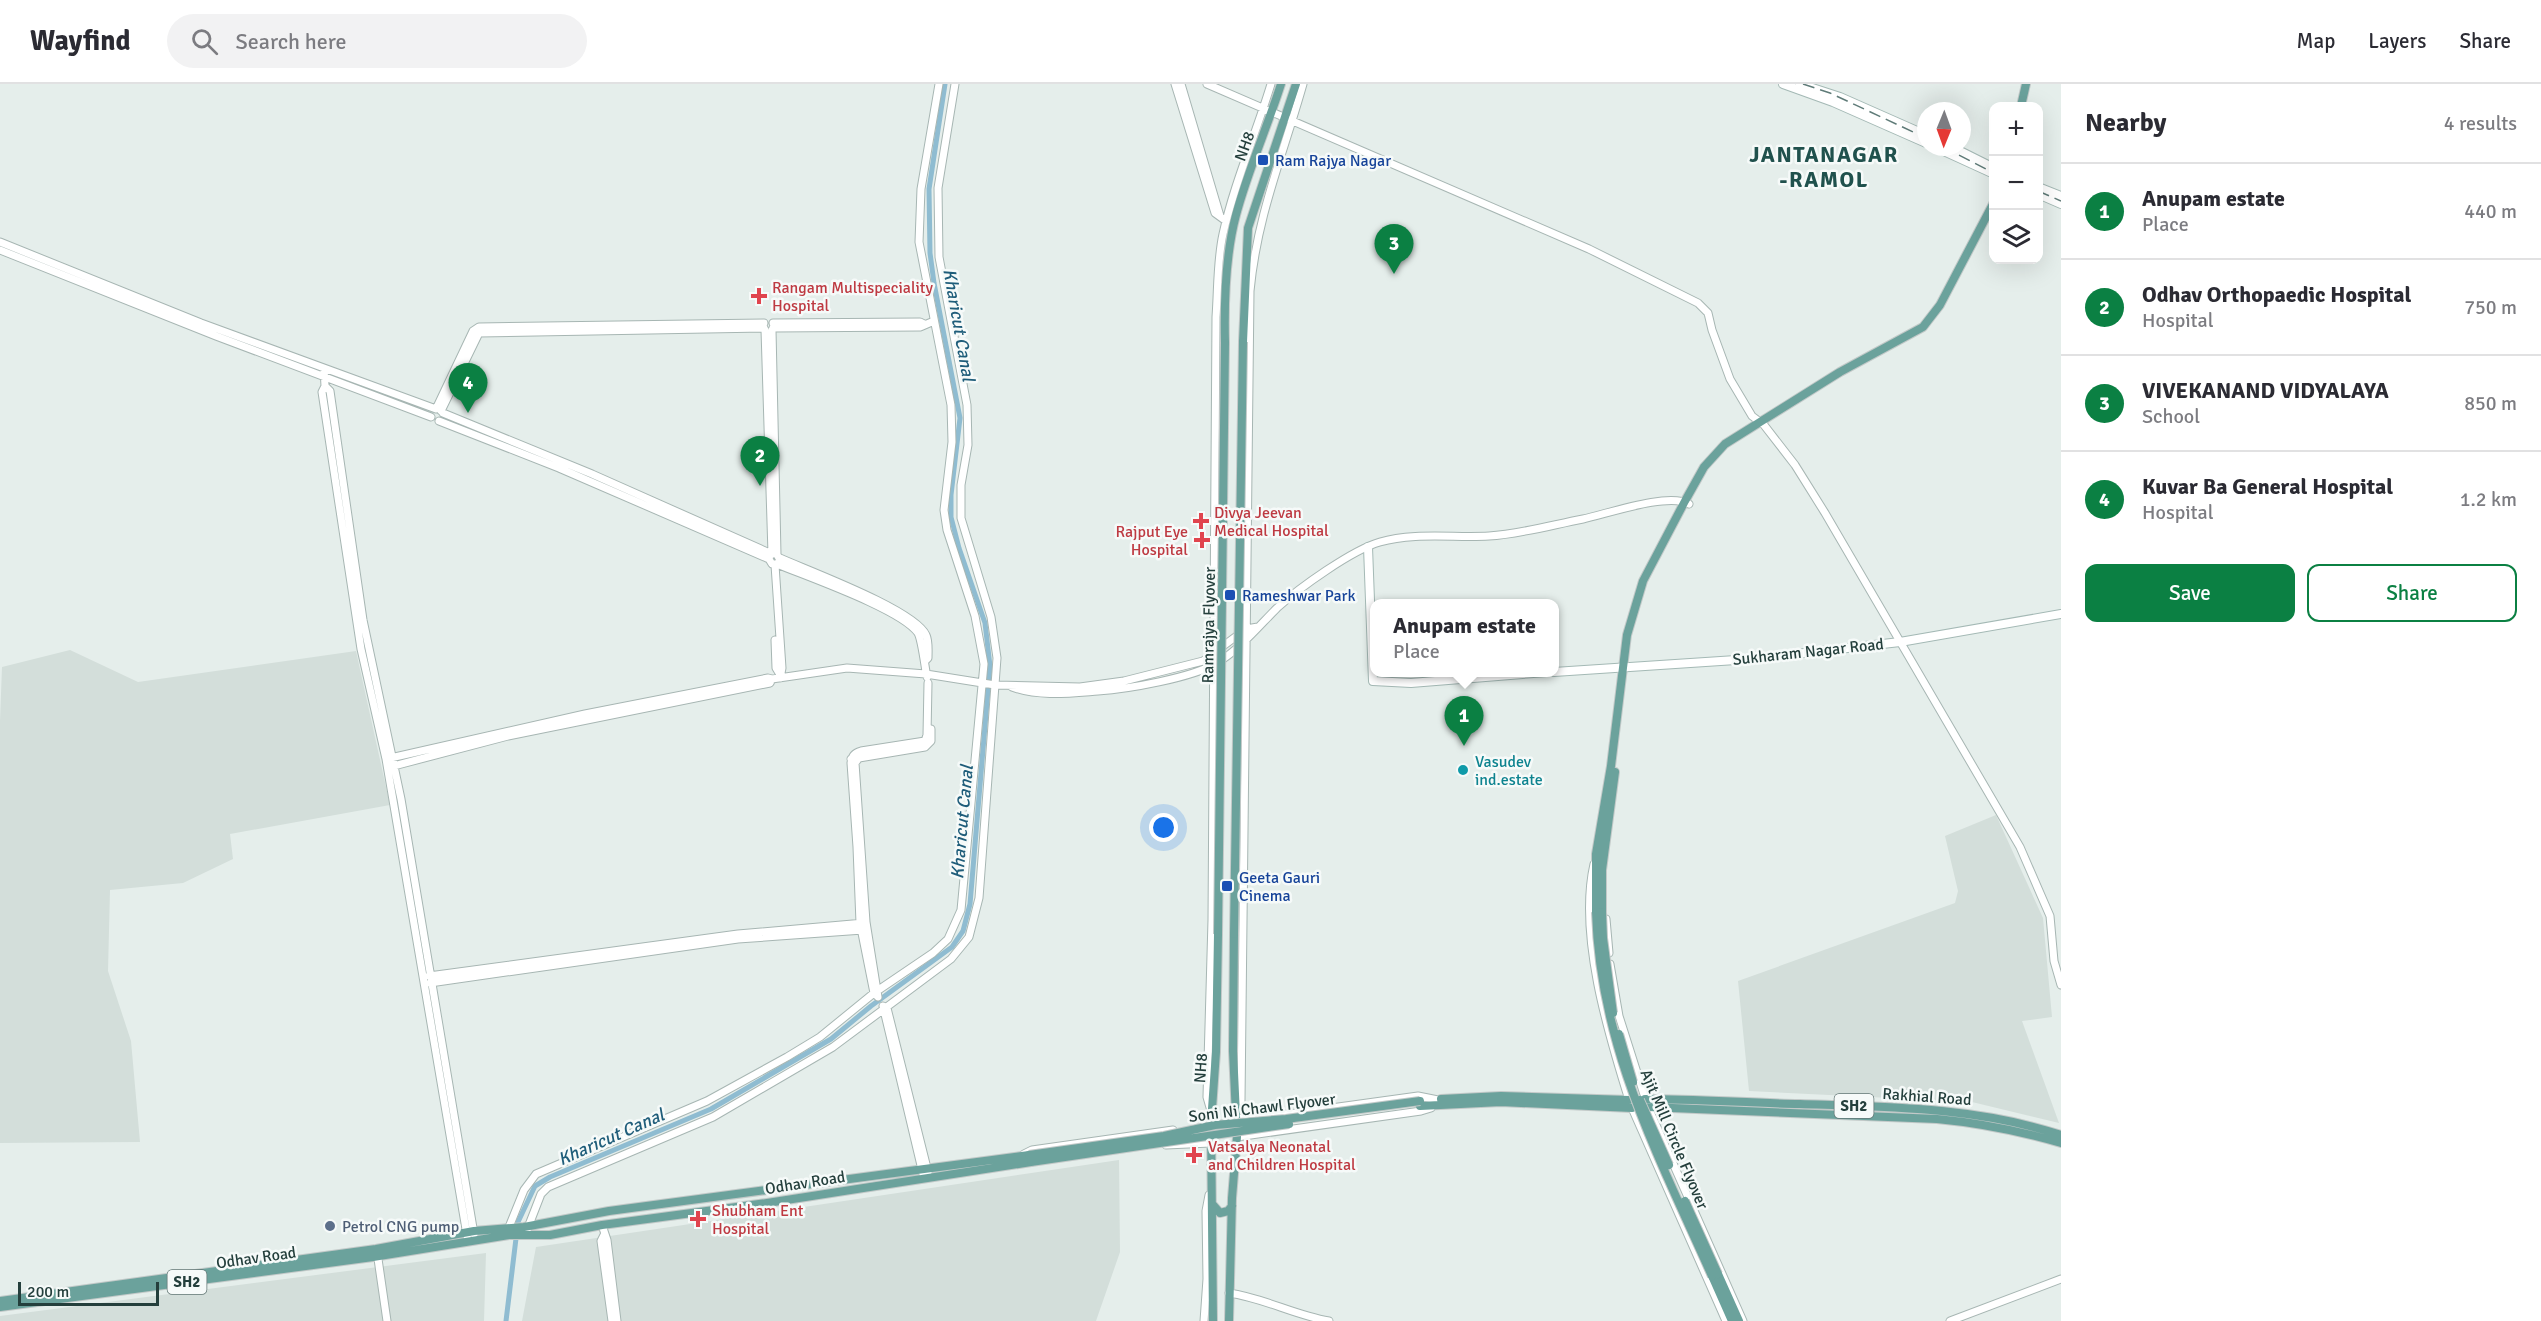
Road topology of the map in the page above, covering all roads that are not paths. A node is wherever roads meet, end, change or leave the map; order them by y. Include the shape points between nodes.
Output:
1 (939, 84) edge
2 (955, 84) edge
3 (1175, 84) edge
4 (1181, 84) edge
5 (1207, 84) edge
6 (1271, 84) edge
7 (1281, 84) edge
8 (1296, 84) edge
9 (1303, 84) edge
10 (1783, 84) edge
11 (1800, 84) edge
12 (2025, 84) edge
13 (2030, 84) edge
14 (2022, 102) edge
15 (2027, 102) edge
16 (1268, 110) junction
17 (1288, 120) junction
18 (1917, 131) edge
19 (1917, 139) edge
20 (1955, 156) edge
21 (1970, 156) edge
22 (1989, 166) edge
23 (1989, 172) edge
24 (2043, 189) edge
25 (2043, 196) edge
26 (2061, 196) edge
27 (2061, 204) edge
28 (1990, 210) edge
29 (1227, 219) junction
30 (1989, 222) edge
31 (0, 242) edge
32 (0, 250) edge
33 (1243, 319) junction
34 (934, 321) junction
35 (769, 327) junction
36 (1249, 333) junction
37 (324, 369) junction
38 (325, 377) junction
39 (440, 411) junction
40 (431, 417) junction
41 (439, 421) junction
42 (1762, 424) junction
43 (1687, 502) junction
44 (1368, 547) junction
45 (775, 560) junction
46 (1370, 601) edge
47 (2061, 614) edge
48 (1258, 627) junction
49 (1246, 629) junction
50 (1246, 638) junction
51 (1900, 642) junction
52 (1214, 654) junction
53 (1214, 664) junction
54 (1624, 667) junction
55 (1559, 672) edge
56 (926, 674) junction
57 (777, 677) junction
58 (1373, 677) edge
59 (1485, 677) edge
60 (983, 684) junction
61 (995, 686) junction
62 (1010, 686) junction
63 (389, 759) junction
64 (391, 767) junction
65 (1600, 854) junction
66 (863, 926) junction
67 (1211, 945) junction
68 (1241, 949) junction
69 (1218, 961) junction
70 (1234, 963) junction
71 (1214, 976) junction
72 (432, 979) junction
73 (424, 980) junction
74 (2061, 985) edge
75 (877, 994) junction
76 (884, 1007) junction
77 (1216, 1043) junction
78 (1233, 1044) junction
79 (1439, 1102) junction
80 (1647, 1103) junction
81 (1631, 1104) junction
82 (1236, 1115) junction
83 (1211, 1118) junction
84 (2061, 1135) edge
85 (1237, 1137) junction
86 (1211, 1143) junction
87 (2061, 1143) edge
88 (1020, 1160) junction
89 (925, 1169) junction
90 (927, 1179) junction
91 (1212, 1179) junction
92 (1213, 1205) junction
93 (1232, 1206) junction
94 (602, 1225) junction
95 (525, 1230) junction
96 (508, 1232) junction
97 (604, 1235) junction
98 (470, 1236) junction
99 (375, 1253) junction
100 (1715, 1275) junction
101 (2061, 1280) edge
102 (1229, 1293) junction
103 (0, 1301) edge
104 (0, 1308) edge
105 (385, 1321) edge
106 (612, 1321) edge
107 (617, 1321) edge
108 (1204, 1321) edge
109 (1213, 1321) edge
110 (1229, 1321) edge
111 (1329, 1321) edge
112 (1726, 1321) edge
113 (1732, 1321) edge
114 (1739, 1321) edge
115 (1743, 1321) edge
116 (1950, 1321) edge
117 (1959, 1321) edge

1 - 34 street via 921,189 919,242
2 - 61 street via 938,188 939,257 966,405 968,445 961,485 961,518 991,617 997,658
3 - 29 street via 1215,213
4 - 29 street
5 - 16 street
6 - 16 street
7 - 16 main road, NH8
8 - 17 main road, Ramrajya Flyover
9 - 17 street
10 - 19 main road
11 - 18 main road
12 - 14 main road
13 - 15 main road
16 - 17 street
16 - 29 main road, NH8
17 - 33 main road, Ramrajya Flyover via 1248,228
17 - 36 street via 1258,232
17 - 42 street via 1589,249 1698,303 1708,313 1730,379 1752,416
20 - 23 main road
21 - 22 main road
24 - 26 main road
25 - 27 main road
28 - 42 main road via 1940,305 1923,327 1840,372
29 - 52 street via 1216,317
29 - 69 main road, Ramrajya Flyover, bridge via 1230,247 1225,312
30 - 42 main road via 1944,307 1926,330
31 - 37 street
32 - 38 street
33 - 36 main road
33 - 70 main road, Ramrajya Flyover, bridge
34 - 35 street
34 - 60 street via 951,405 952,442 944,510 975,616 984,663
35 - 39 street via 479,333
35 - 45 street via 767,458
36 - 49 street
37 - 38 street
37 - 39 street
38 - 40 street
38 - 63 street
39 - 40 street via 432,411
39 - 41 street
39 - 45 street via 592,474
40 - 41 street
41 - 45 street
42 - 43 main road, Ajit Mill Circle Flyover via 1714,454
42 - 51 street via 1795,465
43 - 44 street via 1640,504 1490,536 1403,539
43 - 54 main road, Ajit Mill Circle Flyover via 1643,582 1627,634
44 - 46 main road
44 - 48 street via 1314,580
45 - 56 street via 912,620 926,635
45 - 57 street via 782,668
47 - 51 main road, Sukharam Nagar Road
48 - 49 street
48 - 50 street
49 - 50 street
49 - 52 street
50 - 53 street
50 - 68 street
51 - 54 main road, Sukharam Nagar Road via 1750,659
51 - 74 street via 2020,847 2050,916 2054,961
52 - 53 street
52 - 62 street via 1203,661 1124,681 1080,687
53 - 62 street via 1192,673 1113,690 1051,692
53 - 67 street
54 - 55 main road, Sukharam Nagar Road
54 - 65 main road, Ajit Mill Circle Flyover
56 - 57 street via 847,668
56 - 60 street
56 - 66 street via 931,687 929,744 853,761
57 - 63 street via 634,704
57 - 64 street via 770,683 508,736
58 - 59 main road via 1373,681 1411,683
60 - 61 street
60 - 75 street via 961,910 948,939
61 - 62 street
61 - 76 street via 975,920 960,951
63 - 64 street
64 - 72 street
64 - 73 street
65 - 80 street via 1619,1016
65 - 81 street via 1592,874 1590,919 1596,969 1605,1018
65 - 100 main road, Ajit Mill Circle Flyover, bridge via 1599,912 1613,1010 1633,1081
66 - 72 street via 724,936
66 - 75 street
67 - 69 main road
67 - 71 street
68 - 70 main road
68 - 82 street via 1241,1101
69 - 71 main road, NH8
70 - 78 main road, Ramrajya Flyover
71 - 77 main road, NH8
71 - 83 street via 1207,1097
72 - 73 street
72 - 98 street
73 - 98 street
75 - 76 street
75 - 96 street via 819,1037 738,1085 536,1174 524,1190
76 - 89 street
76 - 95 street via 833,1047 713,1118 548,1187
77 - 78 main road
77 - 83 main road, NH8
78 - 82 main road, Ramrajya Flyover
79 - 81 main road, SH2 via 1501,1096
79 - 82 street via 1418,1096 1295,1113
79 - 85 street via 1421,1111
79 - 88 main road, Soni Ni Chawl Flyover / SH2, bridge via 1223,1124
80 - 81 street
80 - 84 main road, Rakhial Road / SH2 via 1938,1109 2035,1126
80 - 87 main road, Rakhial Road / SH2 via 1937,1119 1980,1124
80 - 115 street
81 - 112 street
82 - 85 main road, Ramrajya Flyover
83 - 86 main road, NH8
83 - 88 street via 1182,1129 1032,1150
85 - 93 main road, Ramrajya Flyover
86 - 88 street via 1169,1144 1031,1166
86 - 91 main road, NH8
88 - 89 main road, Odhav Road / SH2
88 - 90 main road, Odhav Road / SH2
89 - 90 street
89 - 95 main road, Odhav Road / SH2 via 609,1212
90 - 94 main road, Odhav Road / SH2
91 - 92 main road, NH8
91 - 108 street via 1206,1211
92 - 93 main road via 1220,1213
92 - 109 main road, NH8
93 - 102 main road
94 - 95 main road, Odhav Road / SH2 via 550,1235
94 - 97 street
95 - 96 main road, SH2
96 - 98 main road, Odhav Road / SH2
97 - 106 street via 601,1241
97 - 107 street
98 - 99 main road, Odhav Road / SH2
99 - 103 main road, Odhav Road / SH2
99 - 104 main road, Odhav Road / SH2
99 - 105 street
100 - 113 main road, Ajit Mill Circle Flyover
100 - 114 main road, Ajit Mill Circle Flyover
101 - 116 street
101 - 117 street
102 - 110 main road
102 - 111 street

